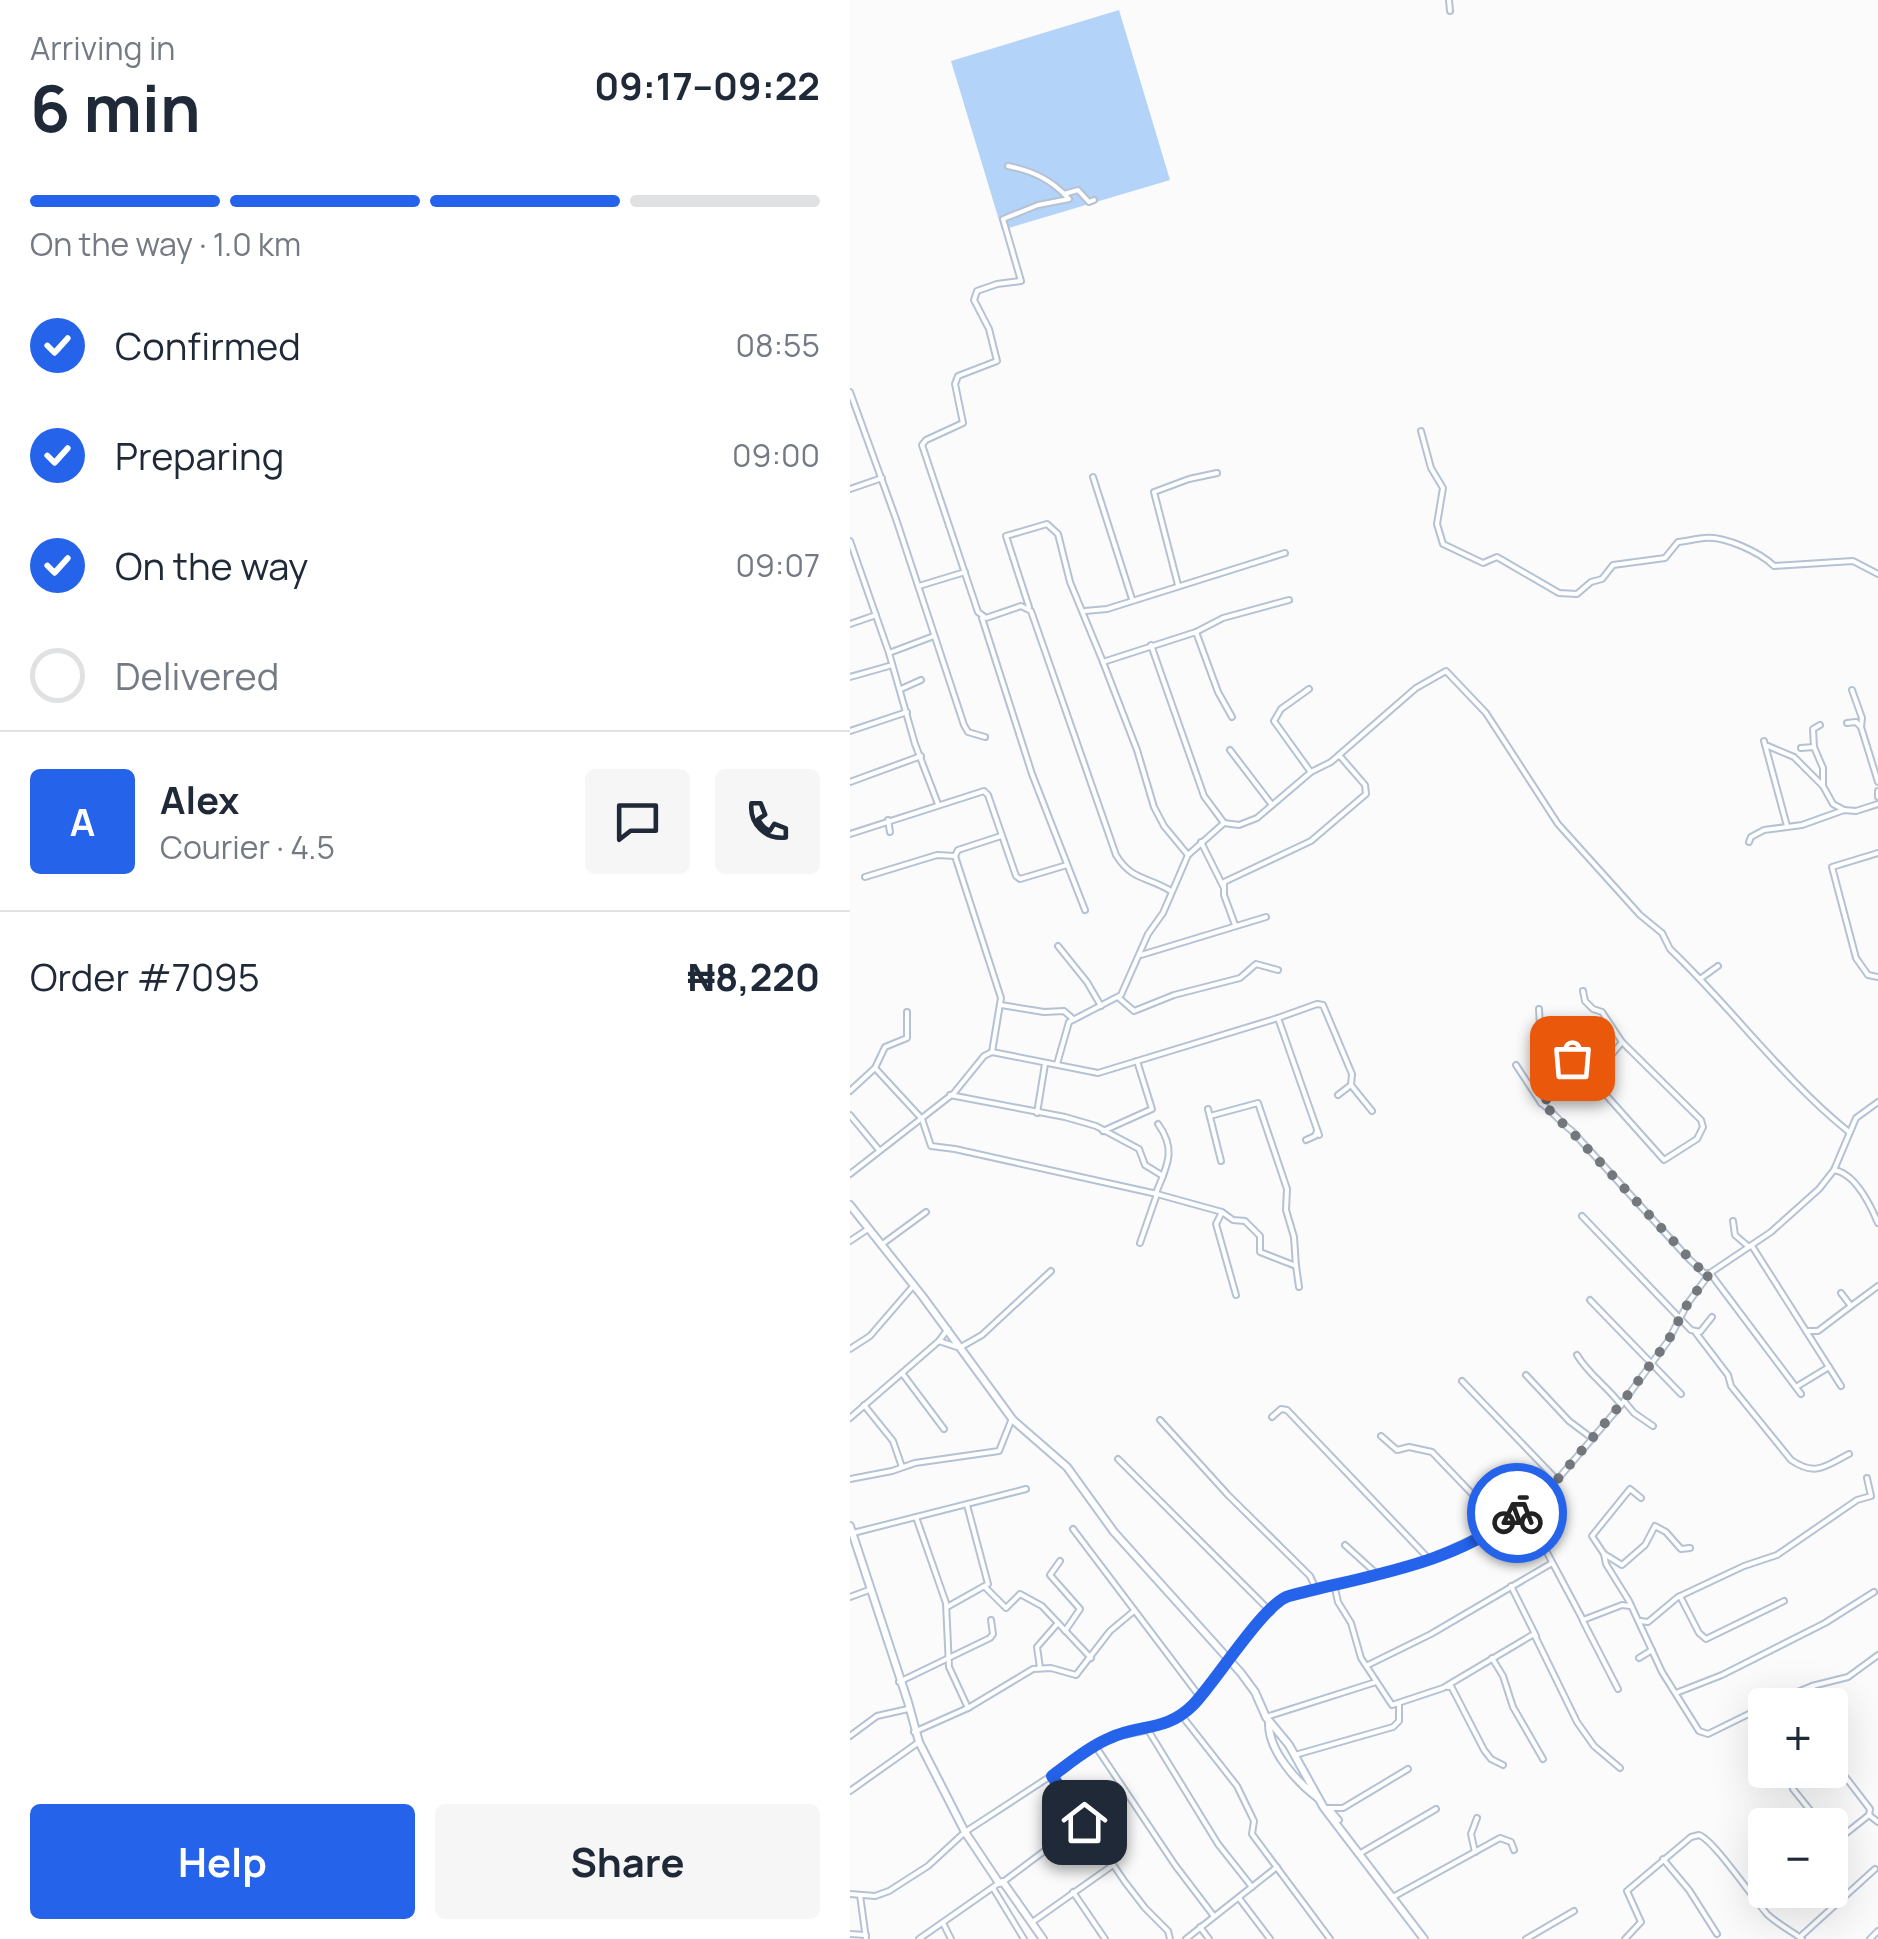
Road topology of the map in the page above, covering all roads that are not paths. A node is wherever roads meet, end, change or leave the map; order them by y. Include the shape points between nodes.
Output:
1 (1449, 0) edge
2 (1450, 11) dead end
3 (1008, 166) dead end
4 (1064, 194) junction
5 (1094, 200) dead end
6 (850, 392) edge
7 (1421, 431) dead end
8 (1217, 473) dead end
9 (882, 478) junction
10 (1092, 478) dead end
11 (850, 489) edge
12 (850, 541) edge
13 (1285, 553) dead end
14 (965, 572) junction
15 (860, 573) junction
16 (1878, 574) edge
17 (850, 576) edge
18 (1178, 585) junction
19 (919, 586) junction
20 (1132, 599) junction
21 (1289, 600) dead end
22 (1082, 609) junction
23 (1030, 612) junction
24 (876, 615) junction
25 (982, 616) junction
26 (850, 624) edge
27 (1196, 632) junction
28 (934, 636) junction
29 (1151, 645) junction
30 (890, 653) junction
31 (1103, 662) junction
32 (891, 665) junction
33 (850, 676) edge
34 (921, 680) dead end
35 (901, 689) junction
36 (1309, 689) dead end
37 (1852, 690) dead end
38 (907, 712) junction
39 (1232, 717) dead end
40 (1846, 723) dead end
41 (1820, 725) dead end
42 (1861, 727) junction
43 (850, 731) edge
44 (985, 737) dead end
45 (1814, 747) junction
46 (1801, 748) dead end
47 (1230, 750) dead end
48 (1340, 755) junction
49 (921, 756) junction
50 (1311, 772) junction
51 (850, 782) edge
52 (1878, 782) edge
53 (1823, 786) junction
54 (1878, 797) edge
55 (938, 804) junction
56 (1272, 806) junction
57 (1844, 810) junction
58 (888, 820) junction
59 (1224, 824) junction
60 (1787, 826) junction
61 (890, 832) dead end
62 (850, 834) edge
63 (1001, 836) junction
64 (1202, 842) junction
65 (1749, 842) dead end
66 (1878, 853) edge
67 (1188, 855) junction
68 (955, 856) junction
69 (1067, 865) junction
70 (865, 877) dead end
71 (1223, 886) junction
72 (1171, 891) junction
73 (1085, 910) dead end
74 (1266, 917) dead end
75 (1235, 925) junction
76 (1058, 946) dead end
77 (1141, 956) junction
78 (1718, 966) dead end
79 (1278, 970) dead end
80 (1878, 977) edge
81 (1700, 979) junction
82 (1583, 991) dead end
83 (1118, 998) junction
84 (1001, 1005) junction
85 (1101, 1006) junction
86 (1540, 1009) dead end
87 (906, 1012) dead end
88 (1278, 1018) junction
89 (1074, 1020) junction
90 (1622, 1042) junction
91 (992, 1052) junction
92 (1137, 1061) junction
93 (1045, 1063) junction
94 (1057, 1064) junction
95 (1516, 1065) dead end
96 (875, 1068) junction
97 (1580, 1069) junction
98 (1590, 1081) junction
99 (1351, 1085) junction
100 (850, 1091) edge
101 (950, 1095) junction
102 (1255, 1095) dead end
103 (1338, 1095) dead end
104 (1878, 1102) edge
105 (1258, 1103) junction
106 (1541, 1103) junction
107 (1208, 1109) dead end
108 (1372, 1111) dead end
109 (1038, 1113) junction
110 (850, 1115) edge
111 (1210, 1116) junction
112 (922, 1118) junction
113 (1158, 1124) dead end
114 (1103, 1130) junction
115 (1850, 1132) junction
116 (1306, 1140) dead end
117 (880, 1150) junction
118 (1221, 1161) dead end
119 (1834, 1170) junction
120 (850, 1174) edge
121 (1163, 1176) junction
122 (1156, 1194) junction
123 (850, 1205) edge
124 (926, 1212) dead end
125 (1222, 1212) junction
126 (1582, 1216) dead end
127 (1733, 1220) dead end
128 (1878, 1223) edge
129 (868, 1229) junction
130 (850, 1241) edge
131 (1140, 1243) dead end
132 (881, 1245) junction
133 (1751, 1247) junction
134 (1296, 1266) junction
135 (1051, 1271) dead end
136 (1710, 1273) junction
137 (914, 1285) junction
138 (1878, 1286) edge
139 (1299, 1287) dead end
140 (1842, 1293) dead end
141 (1236, 1295) dead end
142 (1590, 1300) dead end
143 (1851, 1306) junction
144 (1712, 1317) dead end
145 (1680, 1318) junction
146 (948, 1329) junction
147 (1806, 1331) junction
148 (1696, 1333) junction
149 (940, 1341) junction
150 (962, 1348) junction
151 (850, 1349) edge
152 (1577, 1356) dead end
153 (1652, 1361) junction
154 (1828, 1366) junction
155 (902, 1372) junction
156 (1526, 1375) dead end
157 (1462, 1382) dead end
158 (1841, 1386) dead end
159 (1796, 1387) junction
160 (1680, 1394) dead end
161 (1800, 1394) dead end
162 (1622, 1403) junction
163 (864, 1405) junction
164 (850, 1418) edge
165 (1272, 1418) dead end
166 (1012, 1419) junction
167 (1160, 1420) dead end
168 (1653, 1426) dead end
169 (944, 1429) dead end
170 (1382, 1436) dead end
171 (1592, 1439) junction
172 (1849, 1454) dead end
173 (1118, 1459) dead end
174 (902, 1467) junction
175 (1868, 1478) dead end
176 (850, 1479) edge
177 (1557, 1480) junction
178 (1026, 1489) dead end
179 (1875, 1491) edge
180 (1641, 1498) dead end
181 (967, 1504) junction
182 (916, 1517) junction
183 (1509, 1520) junction
184 (1502, 1525) junction
185 (852, 1529) edge
186 (1073, 1529) dead end
187 (1345, 1545) dead end
188 (1690, 1548) dead end
189 (1604, 1554) junction
190 (860, 1558) junction
191 (850, 1559) edge
192 (1428, 1559) junction
193 (1060, 1561) dead end
194 (1552, 1563) junction
195 (1378, 1575) junction
196 (1334, 1584) junction
197 (1512, 1586) junction
198 (986, 1588) junction
199 (869, 1590) junction
200 (1317, 1591) junction
201 (1874, 1592) dead end
202 (1680, 1596) junction
203 (850, 1597) edge
204 (1784, 1600) dead end
205 (947, 1607) junction
206 (1633, 1608) junction
207 (1134, 1611) junction
208 (1271, 1612) junction
209 (1580, 1617) junction
210 (991, 1620) dead end
211 (1640, 1621) junction
212 (1058, 1623) junction
213 (1065, 1631) junction
214 (1536, 1636) junction
215 (1652, 1650) junction
216 (1878, 1655) edge
217 (949, 1657) junction
218 (1091, 1658) junction
219 (1492, 1658) junction
220 (1638, 1658) dead end
221 (1229, 1661) junction
222 (1366, 1666) junction
223 (1040, 1668) junction
224 (900, 1682) junction
225 (1376, 1682) junction
226 (1812, 1686) joint
227 (1443, 1688) junction
228 (1807, 1688) edge
229 (1618, 1689) dead end
230 (1676, 1694) junction
231 (1200, 1697) junction
232 (1400, 1705) junction
233 (968, 1708) junction
234 (910, 1709) junction
235 (1748, 1714) edge
236 (1182, 1716) junction
237 (1268, 1720) junction
238 (1148, 1730) junction
239 (914, 1732) junction
240 (850, 1736) edge
241 (919, 1742) junction
242 (1096, 1746) junction
243 (1297, 1757) junction
244 (1543, 1759) dead end
245 (1503, 1765) dead end
246 (1408, 1768) dead end
247 (1620, 1768) dead end
248 (1052, 1776) junction
249 (1848, 1780) edge
250 (1792, 1788) dead end
251 (850, 1791) edge
252 (1320, 1800) junction
253 (1327, 1808) junction
254 (1343, 1808) junction
255 (1808, 1808) edge
256 (1436, 1809) dead end
257 (1869, 1814) junction
258 (1477, 1818) dead end
259 (1084, 1822) junction
260 (1878, 1822) edge
261 (1339, 1823) junction
262 (1848, 1829) edge
263 (964, 1832) junction
264 (1514, 1850) dead end
265 (1475, 1852) junction
266 (1359, 1854) junction
267 (1664, 1859) junction
268 (1112, 1865) junction
269 (1277, 1867) junction
270 (1875, 1869) dead end
271 (998, 1884) junction
272 (1252, 1887) junction
273 (1748, 1889) edge
274 (1073, 1892) junction
275 (850, 1894) edge
276 (860, 1896) junction
277 (1393, 1897) junction
278 (1239, 1898) junction
279 (1764, 1908) edge
280 (1574, 1911) dead end
281 (1213, 1916) junction
282 (1030, 1923) junction
283 (943, 1924) junction
284 (1200, 1927) junction
285 (1878, 1931) edge
286 (850, 1934) edge
287 (1717, 1934) dead end
288 (1421, 1936) edge
289 (866, 1937) edge
290 (1801, 1938) edge
291 (919, 1939) edge
292 (951, 1939) edge
293 (1024, 1939) edge
294 (1043, 1939) edge
295 (1105, 1939) edge
296 (1170, 1939) edge
297 (1186, 1939) edge
298 (1209, 1939) edge
299 (1270, 1939) edge
300 (1330, 1939) edge
301 (1526, 1939) edge
302 (1625, 1939) edge
303 (1870, 1939) edge

1 - 2 street
3 - 4 street via 1031,171
4 - 5 street via 1078,190
4 - 14 street via 1068,200 1002,219 1020,282 977,291 974,300 997,361 958,376 962,424 923,442
6 - 9 street
7 - 16 street via 1443,488 1437,524 1443,544 1483,563 1496,558 1558,593 1577,594 1614,564 1665,558 1678,542 1704,538 1761,553 1774,566 1853,561
8 - 18 street via 1154,492
9 - 11 street
9 - 19 street
10 - 20 street
12 - 15 street
13 - 18 street
14 - 19 street
14 - 25 street
15 - 17 street
15 - 24 street
18 - 20 street
19 - 28 street
20 - 22 street via 1089,613
21 - 27 street
22 - 23 street via 1058,534 1047,524 1006,536
22 - 31 street
23 - 25 street via 1021,606
23 - 72 street via 1116,855 1137,878
24 - 26 street
24 - 30 street
25 - 69 street
27 - 29 street
27 - 39 street
28 - 30 street
28 - 44 street via 966,730
29 - 31 street
29 - 59 street via 1204,796
30 - 32 street
31 - 67 street via 1154,807
32 - 33 street
32 - 35 street
34 - 35 street
35 - 38 street
36 - 50 street via 1274,721
37 - 42 street
38 - 43 street
38 - 49 street
40 - 42 street
41 - 45 street via 1813,729
42 - 52 street
45 - 46 street
45 - 53 street
47 - 56 street
48 - 50 street
48 - 71 street via 1366,794 1311,841
48 - 81 street via 1416,688 1446,671 1486,713 1558,824
49 - 51 street
49 - 55 street
50 - 56 street
53 - 57 street
53 - 60 street via 1794,757 1766,743
54 - 57 street via 1856,811
55 - 58 street
55 - 63 street via 986,792
56 - 59 street via 1250,822
57 - 60 street
58 - 61 street
58 - 62 street
59 - 64 street
60 - 65 street via 1760,831
63 - 68 street
63 - 69 street via 1020,880
64 - 67 street
64 - 71 street
66 - 80 street via 1832,865 1856,958 1868,975
67 - 72 street
68 - 70 street via 937,855
68 - 84 street
69 - 73 street
71 - 75 street
72 - 77 street
74 - 75 street
75 - 77 street
76 - 85 street
77 - 83 street
78 - 81 street
79 - 83 street via 1256,964 1240,978 1134,1011
81 - 115 street via 1810,1100
82 - 90 street
83 - 85 street
84 - 89 street via 1064,1011
84 - 91 street
85 - 89 street
86 - 97 street via 1548,1042
87 - 96 street via 908,1036 885,1047
88 - 92 street
88 - 99 street via 1323,1006
88 - 116 street via 1318,1133
89 - 94 street via 1066,1026
90 - 98 street
90 - 98 street via 1701,1120 1697,1139 1664,1160
91 - 93 street
91 - 101 street
92 - 94 street via 1098,1073
92 - 114 street via 1152,1109
93 - 94 street
93 - 109 street
95 - 106 street
96 - 100 street
96 - 112 street
97 - 98 street
97 - 106 street
99 - 103 street
99 - 108 street
101 - 109 street
101 - 112 street
102 - 105 street
104 - 115 street
105 - 111 street
105 - 134 street via 1287,1189
106 - 136 street
107 - 111 street
109 - 114 street
110 - 117 street
111 - 118 street
112 - 117 street
112 - 122 street via 934,1148
113 - 121 street via 1170,1149
114 - 121 street via 1139,1149 1146,1165
115 - 119 street
117 - 120 street
119 - 128 street via 1858,1188
119 - 133 street via 1804,1205
121 - 122 street
122 - 125 street
122 - 131 street
123 - 129 street
124 - 132 street
125 - 134 street via 1260,1236 1260,1252
125 - 141 street via 1216,1224
126 - 145 street
127 - 133 street via 1736,1235
129 - 130 street
129 - 132 street
132 - 137 street
133 - 136 street
133 - 147 street
134 - 139 street
135 - 150 street
136 - 145 street
136 - 159 street
137 - 146 street
137 - 151 street
138 - 143 street
140 - 143 street
142 - 153 street
143 - 147 street via 1818,1331
144 - 148 street
145 - 148 street
145 - 153 street
146 - 149 street
146 - 150 street
147 - 154 street
148 - 172 street via 1791,1460 1816,1470
149 - 150 street
149 - 155 street
150 - 166 street
152 - 162 street
153 - 160 street
153 - 162 street
154 - 158 street
154 - 159 street
155 - 163 street
155 - 169 street
156 - 171 street
157 - 177 street
159 - 161 street
162 - 168 street
162 - 171 street
163 - 164 street
163 - 174 street via 893,1441
165 - 192 street via 1287,1410
166 - 174 street via 999,1451
166 - 221 street via 1066,1468
167 - 200 street
170 - 184 street via 1397,1450 1432,1452
171 - 177 street
173 - 208 street
174 - 176 street
175 - 179 street
177 - 183 street
178 - 181 street
179 - 202 street via 1776,1555
180 - 189 street via 1630,1490 1592,1536
181 - 182 street
181 - 198 street
182 - 185 street
182 - 205 street
183 - 184 street
183 - 194 street
184 - 192 street
185 - 190 street
186 - 207 street
187 - 195 street
188 - 189 street via 1678,1548 1655,1526 1629,1562 1620,1565
189 - 206 street
190 - 191 street
190 - 199 street
192 - 195 street
193 - 213 street via 1050,1576 1080,1609
194 - 197 street
194 - 209 street
195 - 196 street
196 - 200 street
196 - 222 street
197 - 214 street
197 - 222 street
198 - 205 street
198 - 212 street via 1006,1608 1026,1596
199 - 203 street
199 - 224 street
200 - 208 street via 1287,1596
201 - 230 street via 1825,1623
202 - 204 street via 1706,1638
202 - 211 street via 1652,1620
205 - 217 street
206 - 209 street
206 - 211 street
207 - 218 street
207 - 231 street
208 - 221 street
209 - 229 street
210 - 217 street via 992,1636
211 - 215 street
212 - 213 street
212 - 223 street via 1037,1647
213 - 218 street
214 - 219 street
214 - 247 street via 1577,1722
215 - 220 street
215 - 230 street
216 - 226 street via 1848,1677
217 - 224 street
217 - 233 street
218 - 223 street via 1076,1675
219 - 227 street
219 - 244 street
221 - 231 street
221 - 237 street
222 - 225 street
223 - 233 street
224 - 234 street
225 - 232 street via 1388,1702
225 - 237 street
226 - 228 street
227 - 232 street
227 - 245 street via 1452,1686 1484,1750
230 - 235 street via 1699,1731 1708,1734
231 - 236 street
232 - 243 street via 1392,1727
233 - 239 street
234 - 239 street
234 - 240 street via 877,1716
236 - 238 street
236 - 269 street via 1237,1786 1254,1821 1252,1834
237 - 243 street
237 - 252 street via 1281,1757
238 - 242 street
238 - 272 street
239 - 241 street
241 - 251 street
241 - 263 street
242 - 248 street
242 - 281 street
243 - 252 street
246 - 254 street
248 - 259 street
248 - 263 street
249 - 257 street
250 - 255 street
252 - 253 street
253 - 254 street
253 - 261 street
254 - 261 street
256 - 266 street
257 - 260 street
257 - 262 street
258 - 265 street via 1471,1834
259 - 268 street
259 - 271 street
261 - 266 street
263 - 271 street
263 - 276 street via 906,1882
264 - 265 street via 1500,1838
265 - 277 street
266 - 277 street
267 - 273 street via 1693,1836 1706,1838
267 - 287 street
267 - 302 street via 1627,1892 1642,1922
268 - 274 street
268 - 296 street
269 - 272 street
269 - 300 street
270 - 290 street
271 - 282 street
271 - 283 street
271 - 293 street
272 - 278 street
274 - 282 street
274 - 295 street
275 - 276 street
276 - 289 street
277 - 288 street
278 - 281 street
278 - 299 street
279 - 290 street
280 - 301 street
281 - 284 street
282 - 294 street
283 - 291 street
283 - 292 street
284 - 297 street
284 - 298 street
285 - 303 street
286 - 289 street

